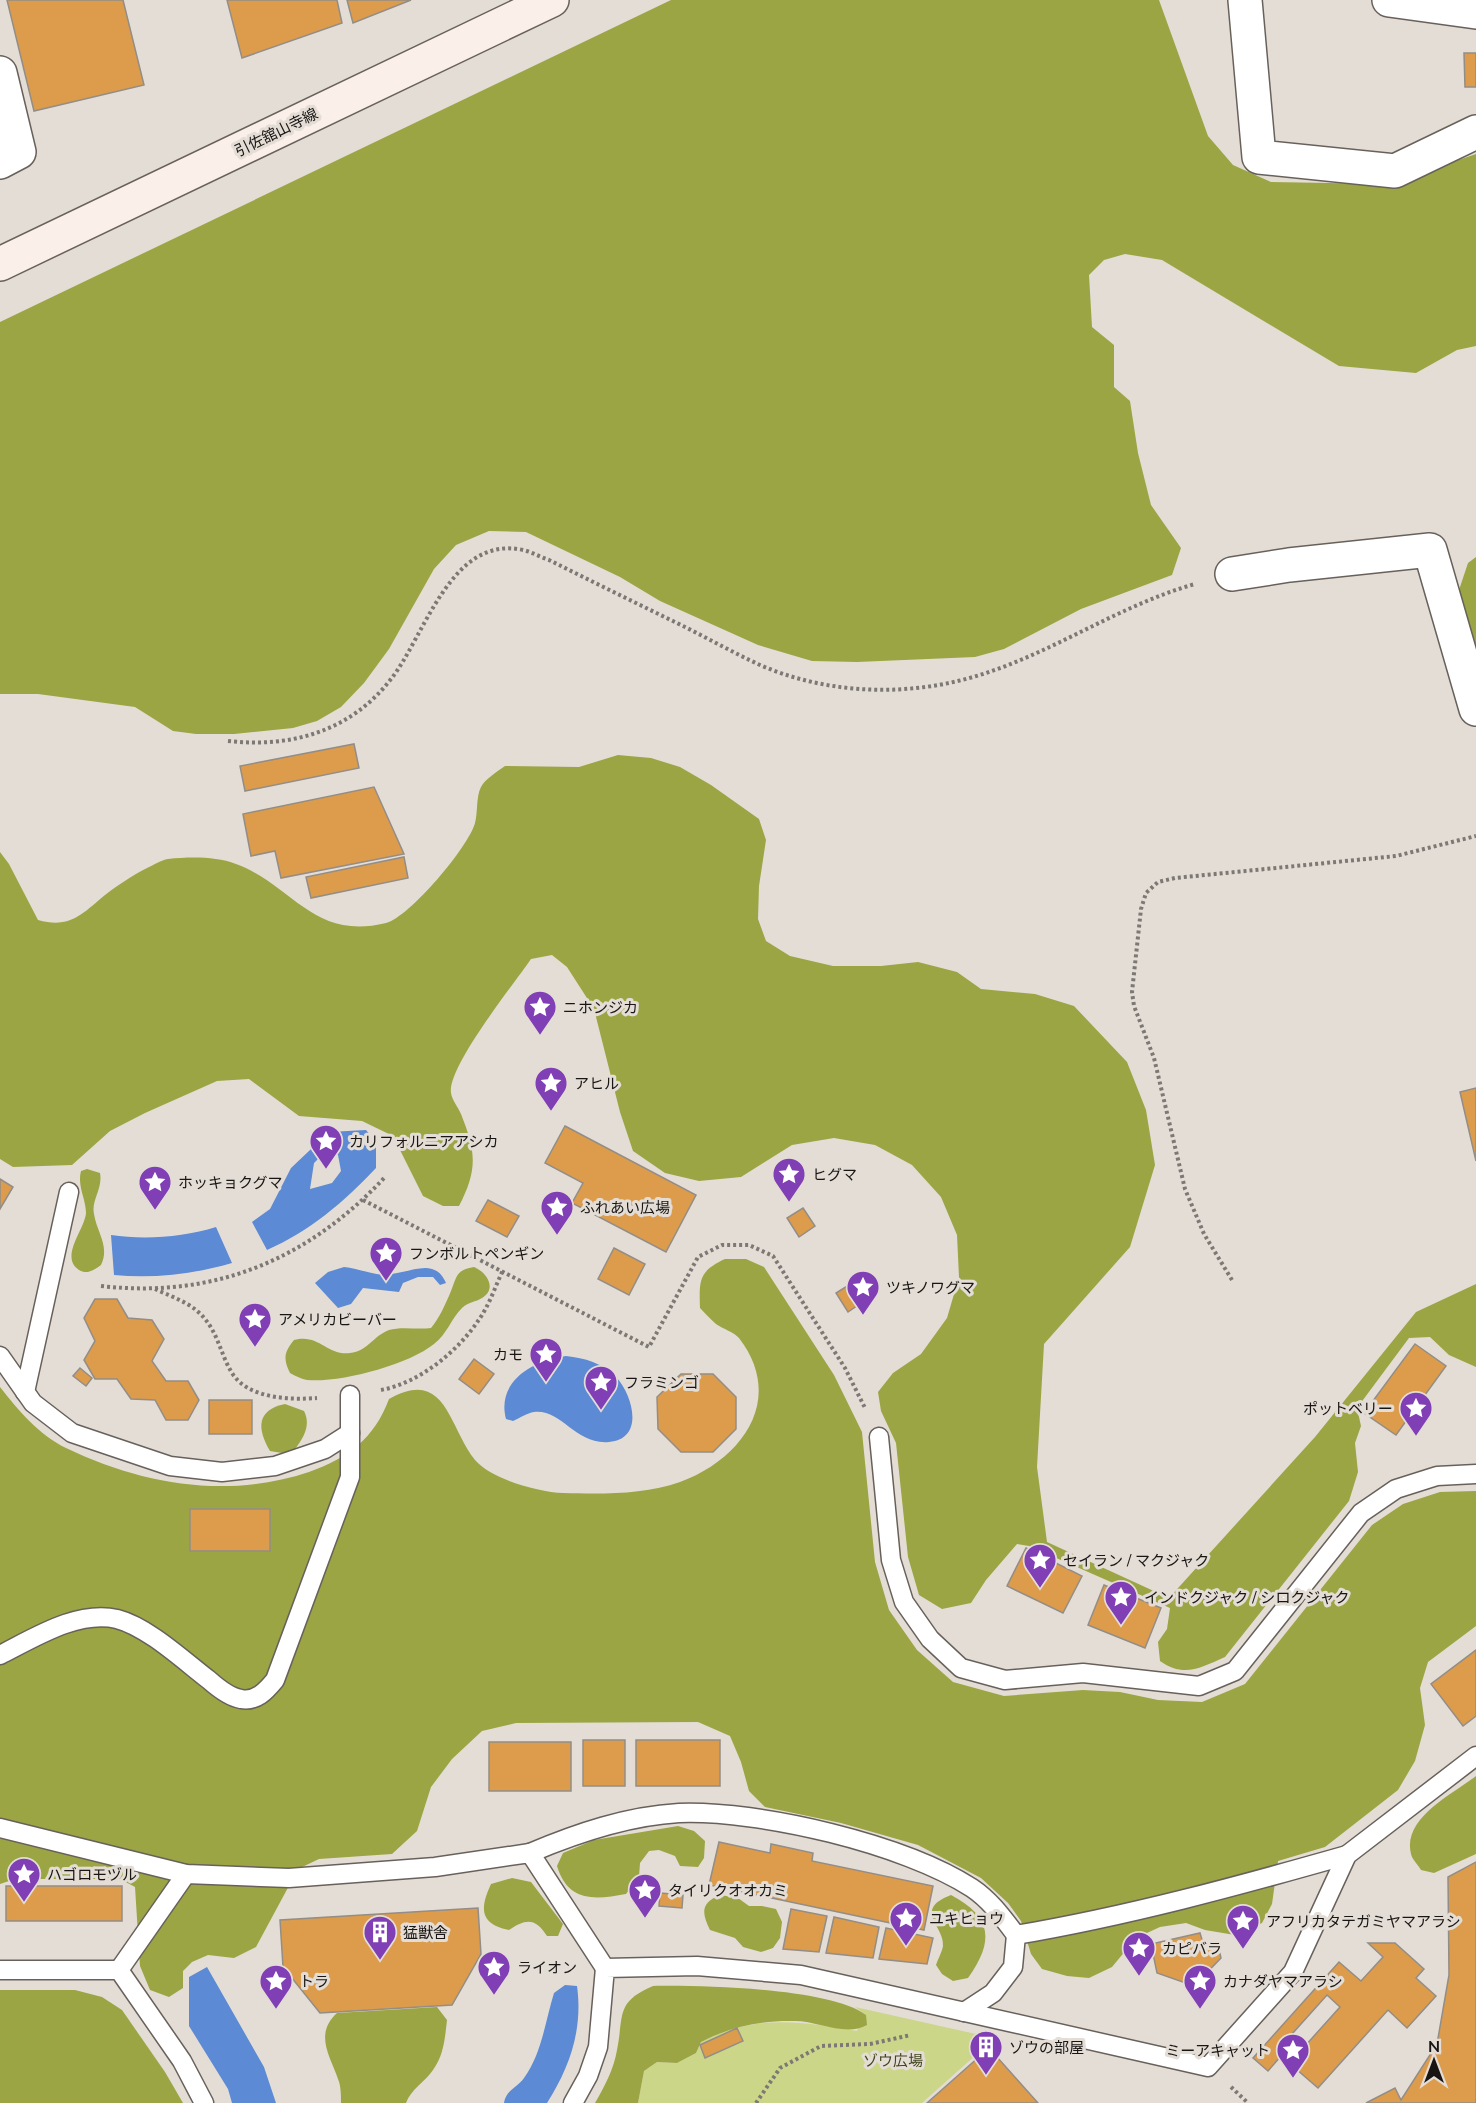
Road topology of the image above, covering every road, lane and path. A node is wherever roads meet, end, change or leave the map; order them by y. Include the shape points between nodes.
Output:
1 (552, 0) edge
2 (1245, 0) edge
3 (1389, 0) edge
4 (1476, 12) edge
5 (0, 73) edge
6 (1476, 132) edge
7 (0, 162) edge
8 (0, 264) edge
9 (1232, 574) joint
10 (1476, 709) edge
11 (228, 741) dead end
12 (1476, 836) edge
13 (386, 1176) dead end
14 (69, 1192) dead end
15 (363, 1200) junction
16 (503, 1270) junction
17 (1232, 1280) dead end
18 (101, 1286) dead end
19 (155, 1289) junction
20 (0, 1356) edge
21 (25, 1392) junction
22 (350, 1395) junction
23 (350, 1433) junction
24 (879, 1437) joint
25 (1476, 1474) edge
26 (0, 1655) edge
27 (1476, 1756) edge
28 (0, 1828) edge
29 (530, 1852) junction
30 (1347, 1855) junction
31 (186, 1874) junction
32 (1016, 1935) junction
33 (605, 1968) junction
34 (0, 1970) edge
35 (119, 1970) junction
36 (964, 2012) junction
37 (204, 2103) edge
38 (573, 2103) edge
39 (756, 2103) edge

1 - 8 main road, 引佐舘山寺線
2 - 6 street via 1258,157 1395,171
3 - 4 street
5 - 7 street via 19,152
9 - 10 street via 1430,550
9 - 11 path via 1176,590 974,677 888,691 845,688 782,673 549,560 522,550 492,551 467,564 454,578 392,678 347,720 320,734 290,742
12 - 17 path via 1396,856 1174,878 1158,882 1146,893 1132,978 1134,1006 1150,1045 1185,1189 1204,1234
13 - 15 path
14 - 21 lane
15 - 16 path
15 - 19 path via 312,1241 252,1270 199,1284
16 - 22 path via 479,1320 455,1349 423,1373 388,1389
16 - 24 path via 649,1347 698,1257 722,1245 748,1245 772,1256 845,1368
18 - 19 path
19 - 22 path via 195,1310 210,1327 233,1374 248,1387 276,1397
20 - 21 lane
21 - 23 lane via 33,1403 72,1433 170,1467 222,1472 275,1466 325,1449
22 - 23 lane
23 - 26 lane via 350,1477 275,1680 262,1695 242,1700 224,1692 150,1636 117,1619 87,1618
24 - 25 lane via 891,1560 904,1602 930,1639 961,1668 1005,1680 1083,1673 1199,1686 1234,1671 1360,1513 1396,1489 1437,1476
27 - 30 lane
28 - 31 lane
29 - 31 lane via 435,1867 289,1878
29 - 32 lane via 591,1828 677,1813 731,1814 838,1836 913,1858 973,1889 999,1911
29 - 33 lane
30 - 32 lane via 1197,1896
30 - 36 lane via 1293,1972 1208,2067
31 - 35 lane
32 - 36 lane via 1012,1967 993,1993
33 - 36 lane via 697,1966 801,1975
33 - 38 lane via 598,2047
34 - 35 lane
35 - 37 lane via 182,2061
36 - 39 path via 909,2035 870,2044 820,2046 780,2068

